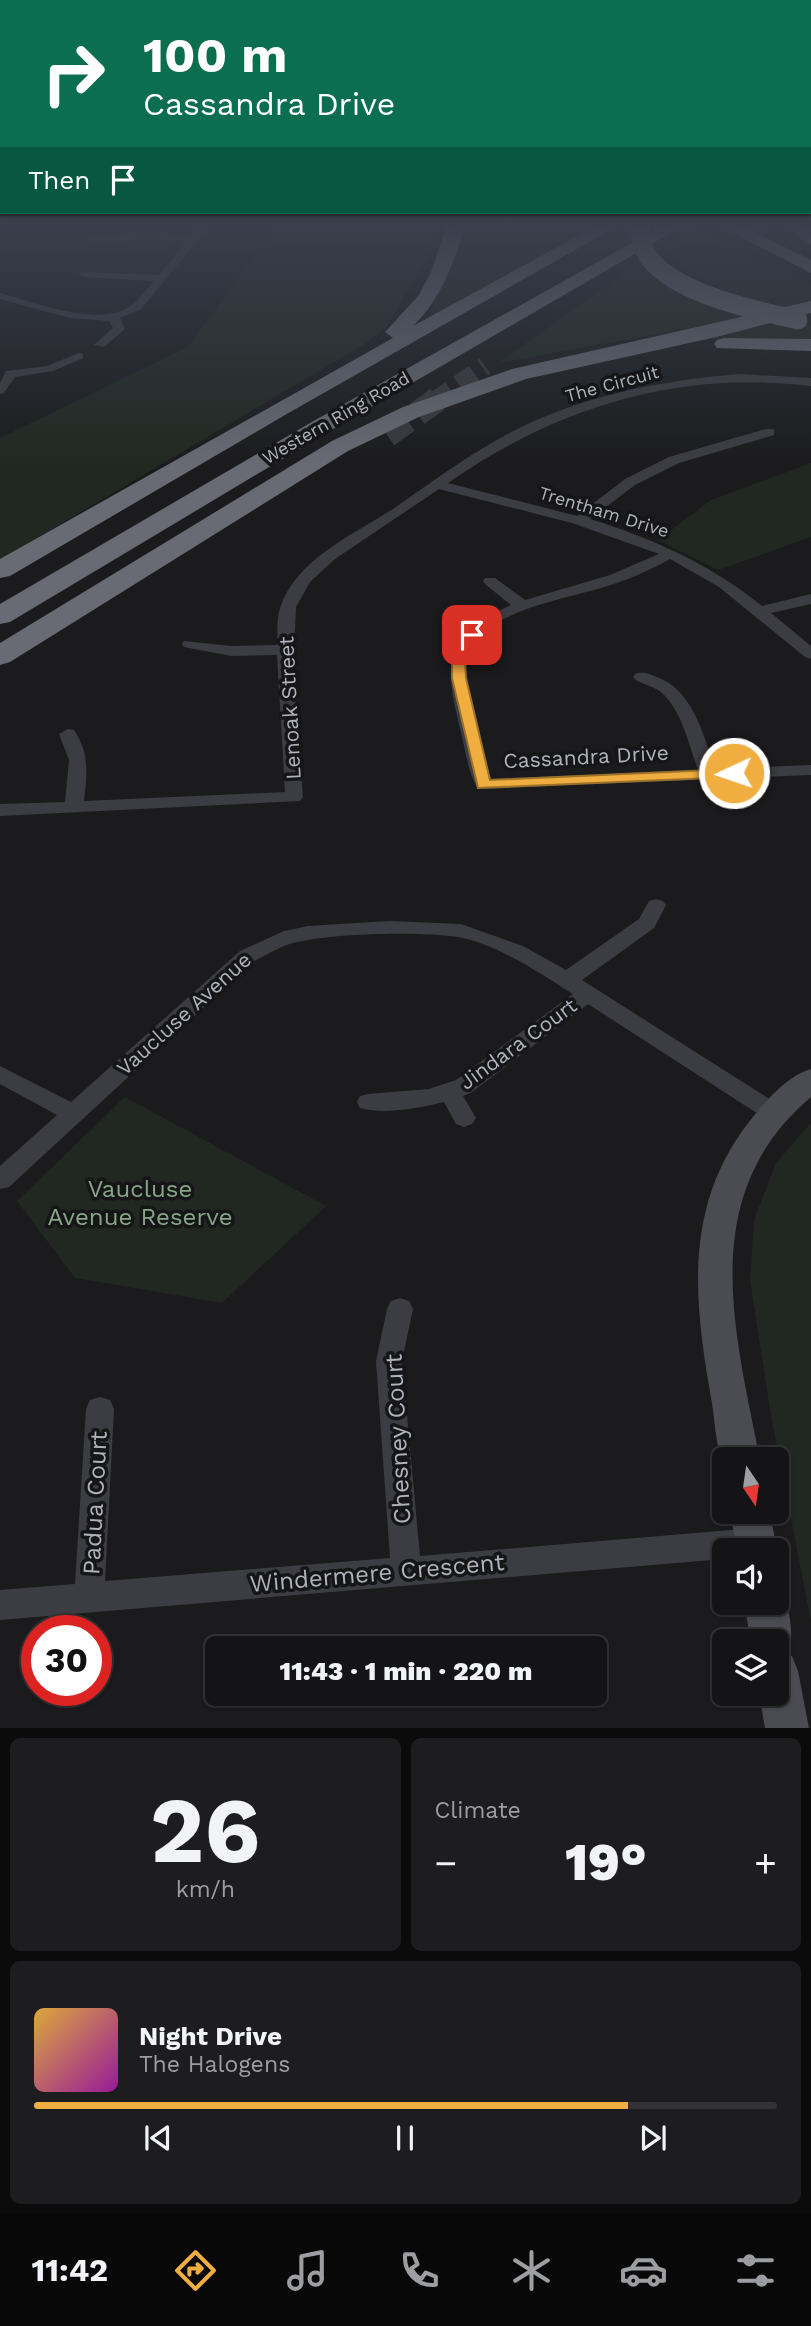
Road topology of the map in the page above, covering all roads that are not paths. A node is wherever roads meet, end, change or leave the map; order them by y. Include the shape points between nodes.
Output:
1 (42, 307) edge
2 (137, 307) edge
3 (422, 307) edge
4 (464, 307) edge
5 (506, 307) edge
6 (533, 307) edge
7 (562, 307) edge
8 (746, 307) edge
9 (811, 307) edge
10 (112, 317) junction
11 (754, 323) junction
12 (811, 323) edge
13 (531, 329) dead end
14 (100, 345) dead end
15 (811, 345) edge
16 (79, 356) dead end
17 (556, 365) junction
18 (811, 382) edge
19 (315, 389) junction
20 (0, 390) edge
21 (770, 432) dead end
22 (387, 435) tunnel mouth
23 (439, 485) junction
24 (578, 522) junction
25 (670, 554) junction
26 (0, 570) edge
27 (490, 581) dead end
28 (0, 597) edge
29 (811, 599) edge
30 (522, 606) junction
31 (758, 612) junction
32 (0, 616) edge
33 (0, 636) edge
34 (190, 644) dead end
35 (285, 650) junction
36 (811, 654) edge
37 (0, 656) edge
38 (0, 677) edge
39 (641, 677) dead end
40 (68, 734) dead end
41 (811, 769) edge
42 (708, 774) junction
43 (74, 806) junction
44 (0, 810) edge
45 (656, 905) dead end
46 (567, 980) junction
47 (586, 994) junction
48 (0, 1074) edge
49 (811, 1080) edge
50 (450, 1093) junction
51 (368, 1102) dead end
52 (73, 1113) junction
53 (774, 1113) junction
54 (464, 1118) dead end
55 (0, 1180) edge
56 (400, 1309) dead end
57 (100, 1409) dead end
58 (739, 1447) edge
59 (754, 1535) edge
60 (406, 1570) junction
61 (89, 1597) junction
62 (0, 1605) edge
63 (783, 1706) edge
64 (787, 1727) edge

1 - 10 street via 83,317
2 - 10 street
3 - 19 highway via 355,363
4 - 19 highway
5 - 28 highway, Western Ring Road
6 - 32 highway, Western Ring Road
7 - 13 highway
8 - 12 highway, bridge
9 - 11 highway
10 - 14 street via 119,329
11 - 17 highway
11 - 33 highway via 542,360 424,397 323,444
15 - 17 highway via 701,345
16 - 20 street via 49,369 7,369 8,381
17 - 37 highway via 484,384 359,436
18 - 23 street, The Circuit via 732,378 619,398 509,438
19 - 26 highway
21 - 24 street via 674,460 630,482
22 - 38 highway
23 - 24 street, Trentham Drive
23 - 35 street, Lenoak Street via 320,563 288,608
24 - 25 street, Trentham Drive
25 - 30 street, Cassandra Drive via 597,585
25 - 31 street, Trentham Drive via 712,575
27 - 30 street
29 - 31 street
30 - 42 street, Cassandra Drive via 482,626 466,642 458,659 484,785
31 - 36 street, Trentham Drive
34 - 35 street via 231,651
35 - 43 street, Lenoak Street via 294,797
39 - 42 street via 674,695
40 - 43 street via 78,748 79,759
41 - 42 street, Cassandra Drive
43 - 44 street, Lenoak Street
45 - 46 street via 648,923
46 - 47 street, Vaucluse Avenue
46 - 52 street, Vaucluse Avenue via 516,951 461,932 390,928 284,938 247,956
47 - 50 street, Jindara Court
47 - 53 street, Vaucluse Avenue
48 - 52 street
49 - 53 street
50 - 51 street, Jindara Court via 422,1100
50 - 54 street, Jindara Court
52 - 55 street, Vaucluse Avenue
53 - 58 street via 750,1144 731,1188 714,1256 716,1308
56 - 60 street, Chesney Court via 389,1361
57 - 61 street, Padua Court
59 - 60 street, Windermere Crescent
60 - 61 street, Windermere Crescent
61 - 62 street, Windermere Crescent
63 - 64 street

